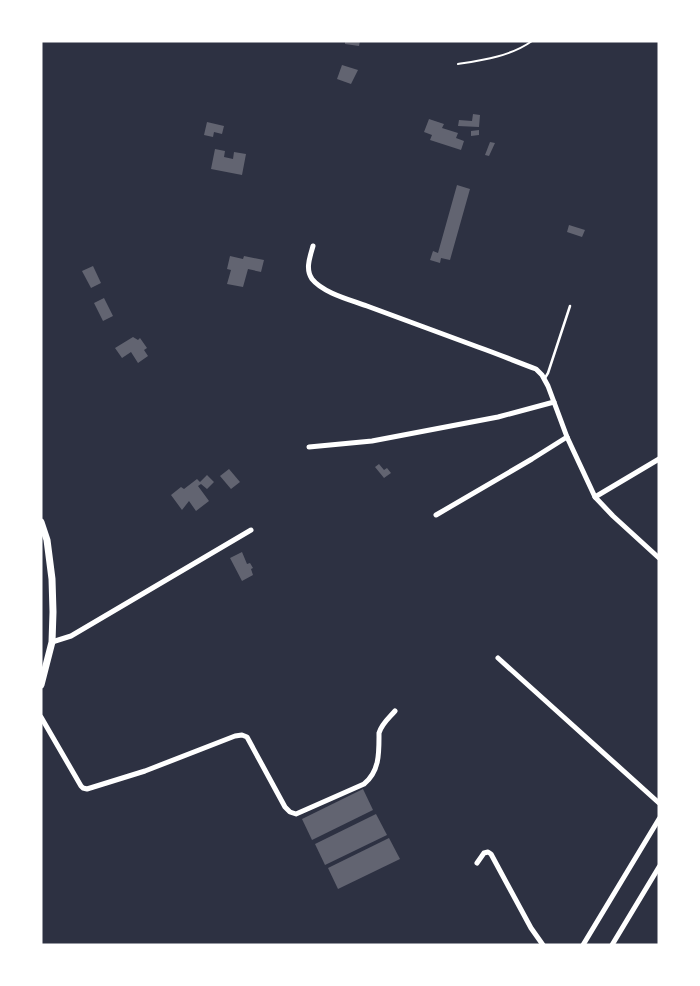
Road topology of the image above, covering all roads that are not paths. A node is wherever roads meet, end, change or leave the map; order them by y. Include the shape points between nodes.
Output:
1 (313, 246) dead end
2 (570, 306) dead end
3 (545, 379) junction
4 (554, 402) junction
5 (567, 437) junction
6 (309, 447) dead end
7 (659, 460) edge
8 (595, 497) junction
9 (436, 515) dead end
10 (41, 522) edge
11 (251, 530) dead end
12 (659, 558) edge
13 (52, 642) junction
14 (498, 658) dead end
15 (41, 685) edge
16 (396, 711) dead end
17 (41, 717) edge
18 (659, 802) edge
19 (659, 819) edge
20 (478, 863) dead end
21 (659, 866) edge
22 (543, 945) edge
23 (583, 945) edge
24 (612, 945) edge

1 - 3 street via 308,272 321,287 536,370
2 - 3 lane
3 - 4 street
4 - 5 street
4 - 6 street via 498,417 372,441
5 - 8 street
5 - 9 street
7 - 8 street
8 - 12 street
10 - 13 street via 47,540 52,580
11 - 13 street via 70,636
13 - 15 street
14 - 18 street
16 - 17 street via 380,728 378,763 370,780 296,814 285,808 247,737 242,735 87,789 80,786
19 - 23 street
20 - 22 street via 484,853 492,854
21 - 24 street

